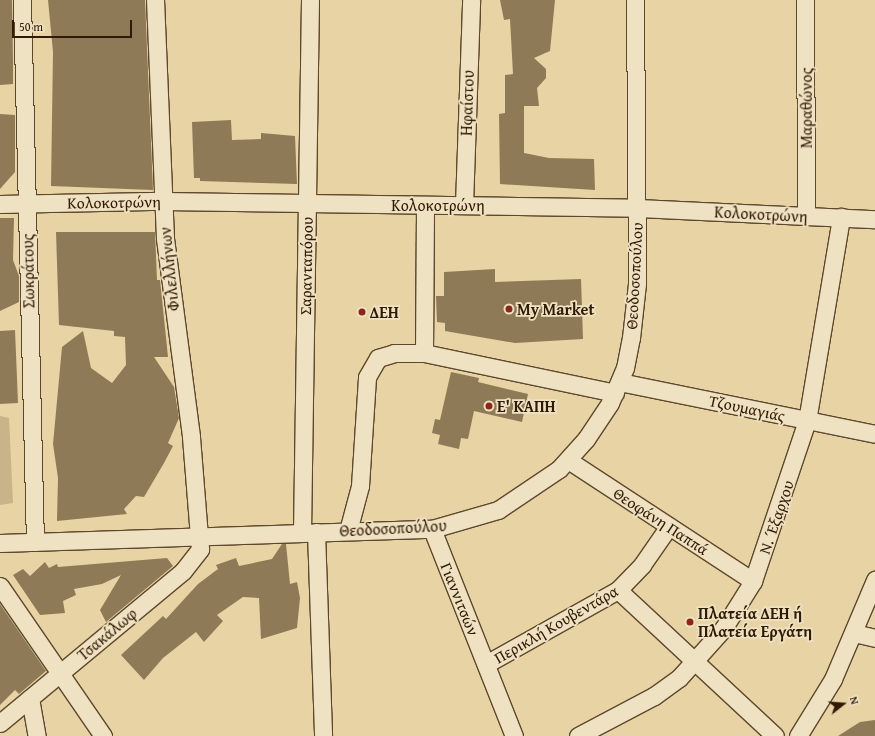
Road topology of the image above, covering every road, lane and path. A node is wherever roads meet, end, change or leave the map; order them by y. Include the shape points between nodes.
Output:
1 (22, 0) edge
2 (155, 0) edge
3 (310, 0) edge
4 (471, 0) edge
5 (635, 0) edge
6 (805, 0) edge
7 (163, 201) junction
8 (26, 203) junction
9 (0, 204) edge
10 (307, 204) junction
11 (425, 205) junction
12 (464, 205) junction
13 (638, 208) junction
14 (806, 216) junction
15 (841, 218) junction
16 (875, 218) edge
17 (424, 353) junction
18 (617, 388) junction
19 (807, 421) junction
20 (875, 434) edge
21 (568, 460) junction
22 (669, 526) junction
23 (432, 529) junction
24 (348, 531) junction
25 (309, 532) junction
26 (201, 537) junction
27 (35, 542) junction
28 (0, 543) edge
29 (875, 580) edge
30 (753, 581) junction
31 (0, 586) edge
32 (618, 590) junction
33 (854, 633) junction
34 (875, 638) edge
35 (486, 664) junction
36 (694, 664) junction
37 (59, 673) junction
38 (30, 698) junction
39 (0, 723) edge
40 (37, 736) edge
41 (104, 736) edge
42 (323, 736) edge
43 (514, 736) edge
44 (578, 736) edge
45 (775, 736) edge
46 (798, 736) edge

1 - 8 street, Σωκράτους
2 - 7 street, Φιλελλήνων
3 - 10 street, Σαρανταπόρου
4 - 12 street, Ηφαίστου
5 - 13 street, Θεοδοσοπούλου
6 - 14 street, Μαραθώνος
7 - 8 street, Κολοκοτρώνη
7 - 10 street, Κολοκοτρώνη
7 - 26 street, Φιλελλήνων via 167,264 191,436
8 - 9 street, Κολοκοτρώνη
8 - 27 street, Σωκράτους
10 - 11 street, Κολοκοτρώνη
10 - 25 street, Σαρανταπόρου
11 - 12 street, Κολοκοτρώνη
11 - 17 street
12 - 13 street, Κολοκοτρώνη
13 - 14 street, Κολοκοτρώνη
13 - 18 street, Θεοδοσοπούλου via 635,303
14 - 15 street, Κολοκοτρώνη
15 - 16 street, Κολοκοτρώνη
15 - 19 street, Ν. Έξαρχου
17 - 18 street, Τζουμαγιάς
17 - 24 street, Τζουμαγιάς via 385,355 369,369 360,486
18 - 19 street, Τζουμαγιάς
18 - 21 street, Θεοδοσοπούλου
19 - 20 street, Τζουμαγιάς
19 - 30 street, Ν. Έξαρχου
21 - 22 street, Θεοφάνη Παππά
21 - 23 street, Θεοδοσοπούλου via 539,485 498,510
22 - 30 street, Θεοφάνη Παππά
22 - 32 street, Περικλή Κουβεντάρα via 642,565
23 - 24 street, Θεοδοσοπούλου
23 - 35 street, Γιαννιτσών
24 - 25 street, Θεοδοσοπούλου
25 - 26 street, Θεοδοσοπούλου
25 - 42 street, Σαρανταπόρου
26 - 27 street, Θεοδοσοπούλου
26 - 37 street, Τσακάλωφ via 193,562
27 - 28 street, Θεοδοσοπούλου
29 - 33 street
30 - 36 street, Ν. Έξαρχου via 733,615
31 - 37 street
32 - 35 street, Περικλή Κουβεντάρα
32 - 36 street
33 - 34 street
33 - 46 street via 821,703
35 - 43 street, Γιαννιτσών
36 - 44 street, Ν. Έξαρχου via 654,696
36 - 45 street
37 - 38 street, Τσακάλωφ
37 - 41 street
38 - 39 street, Τσακάλωφ
38 - 40 street

